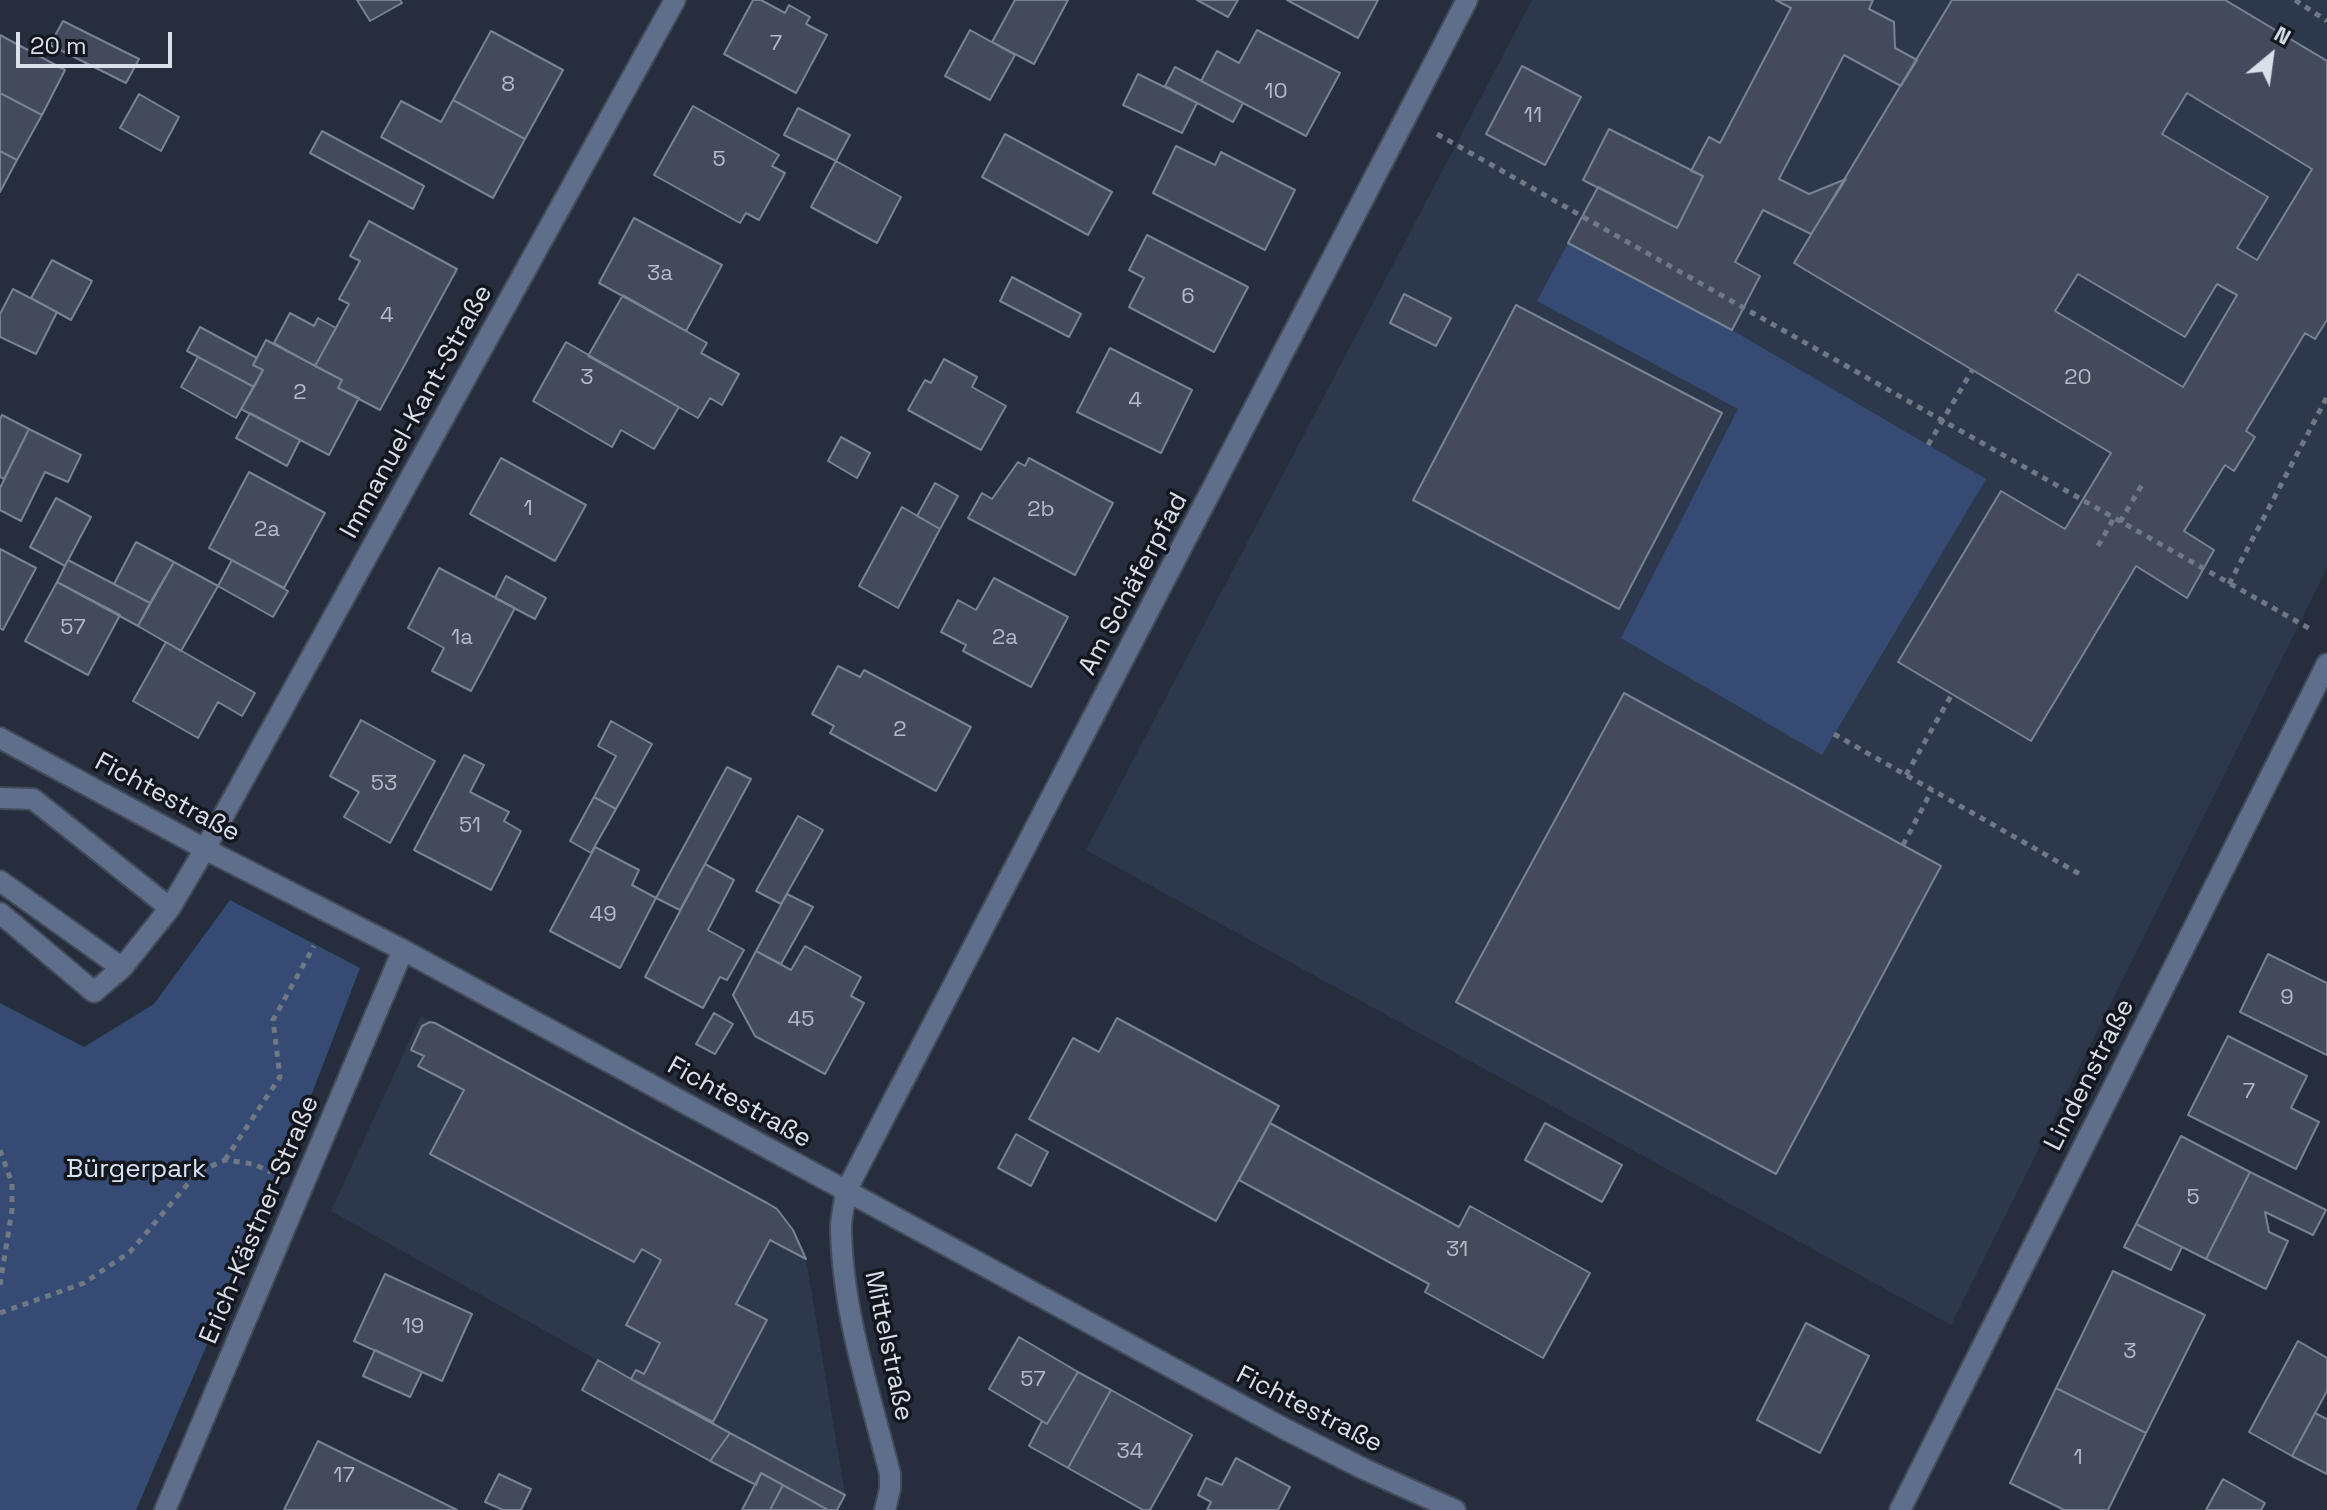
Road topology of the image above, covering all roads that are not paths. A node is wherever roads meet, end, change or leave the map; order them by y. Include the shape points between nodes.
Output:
1 (675, 0) edge
2 (1467, 0) edge
3 (2327, 664) edge
4 (0, 738) edge
5 (0, 798) edge
6 (205, 849) junction
7 (0, 881) edge
8 (170, 908) junction
9 (0, 913) edge
10 (403, 950) junction
11 (122, 968) junction
12 (846, 1191) junction
13 (165, 1510) edge
14 (885, 1510) edge
15 (1455, 1510) edge
16 (1900, 1510) edge

1 - 6 street, Immanuel-Kant-Straße
2 - 12 street, Am Schäferpfad
3 - 16 street, Lindenstraße
4 - 6 street, Fichtestraße
5 - 8 street via 33,799
6 - 8 street, Immanuel-Kant-Straße
6 - 10 street, Fichtestraße
7 - 11 street
8 - 11 street, Immanuel-Kant-Straße
9 - 11 street, Immanuel-Kant-Straße via 94,992
10 - 12 street, Fichtestraße
10 - 13 street, Erich-Kästner-Straße
12 - 14 street, Mittelstraße via 841,1226 846,1276 852,1325 890,1474
12 - 15 street, Fichtestraße via 1283,1428

